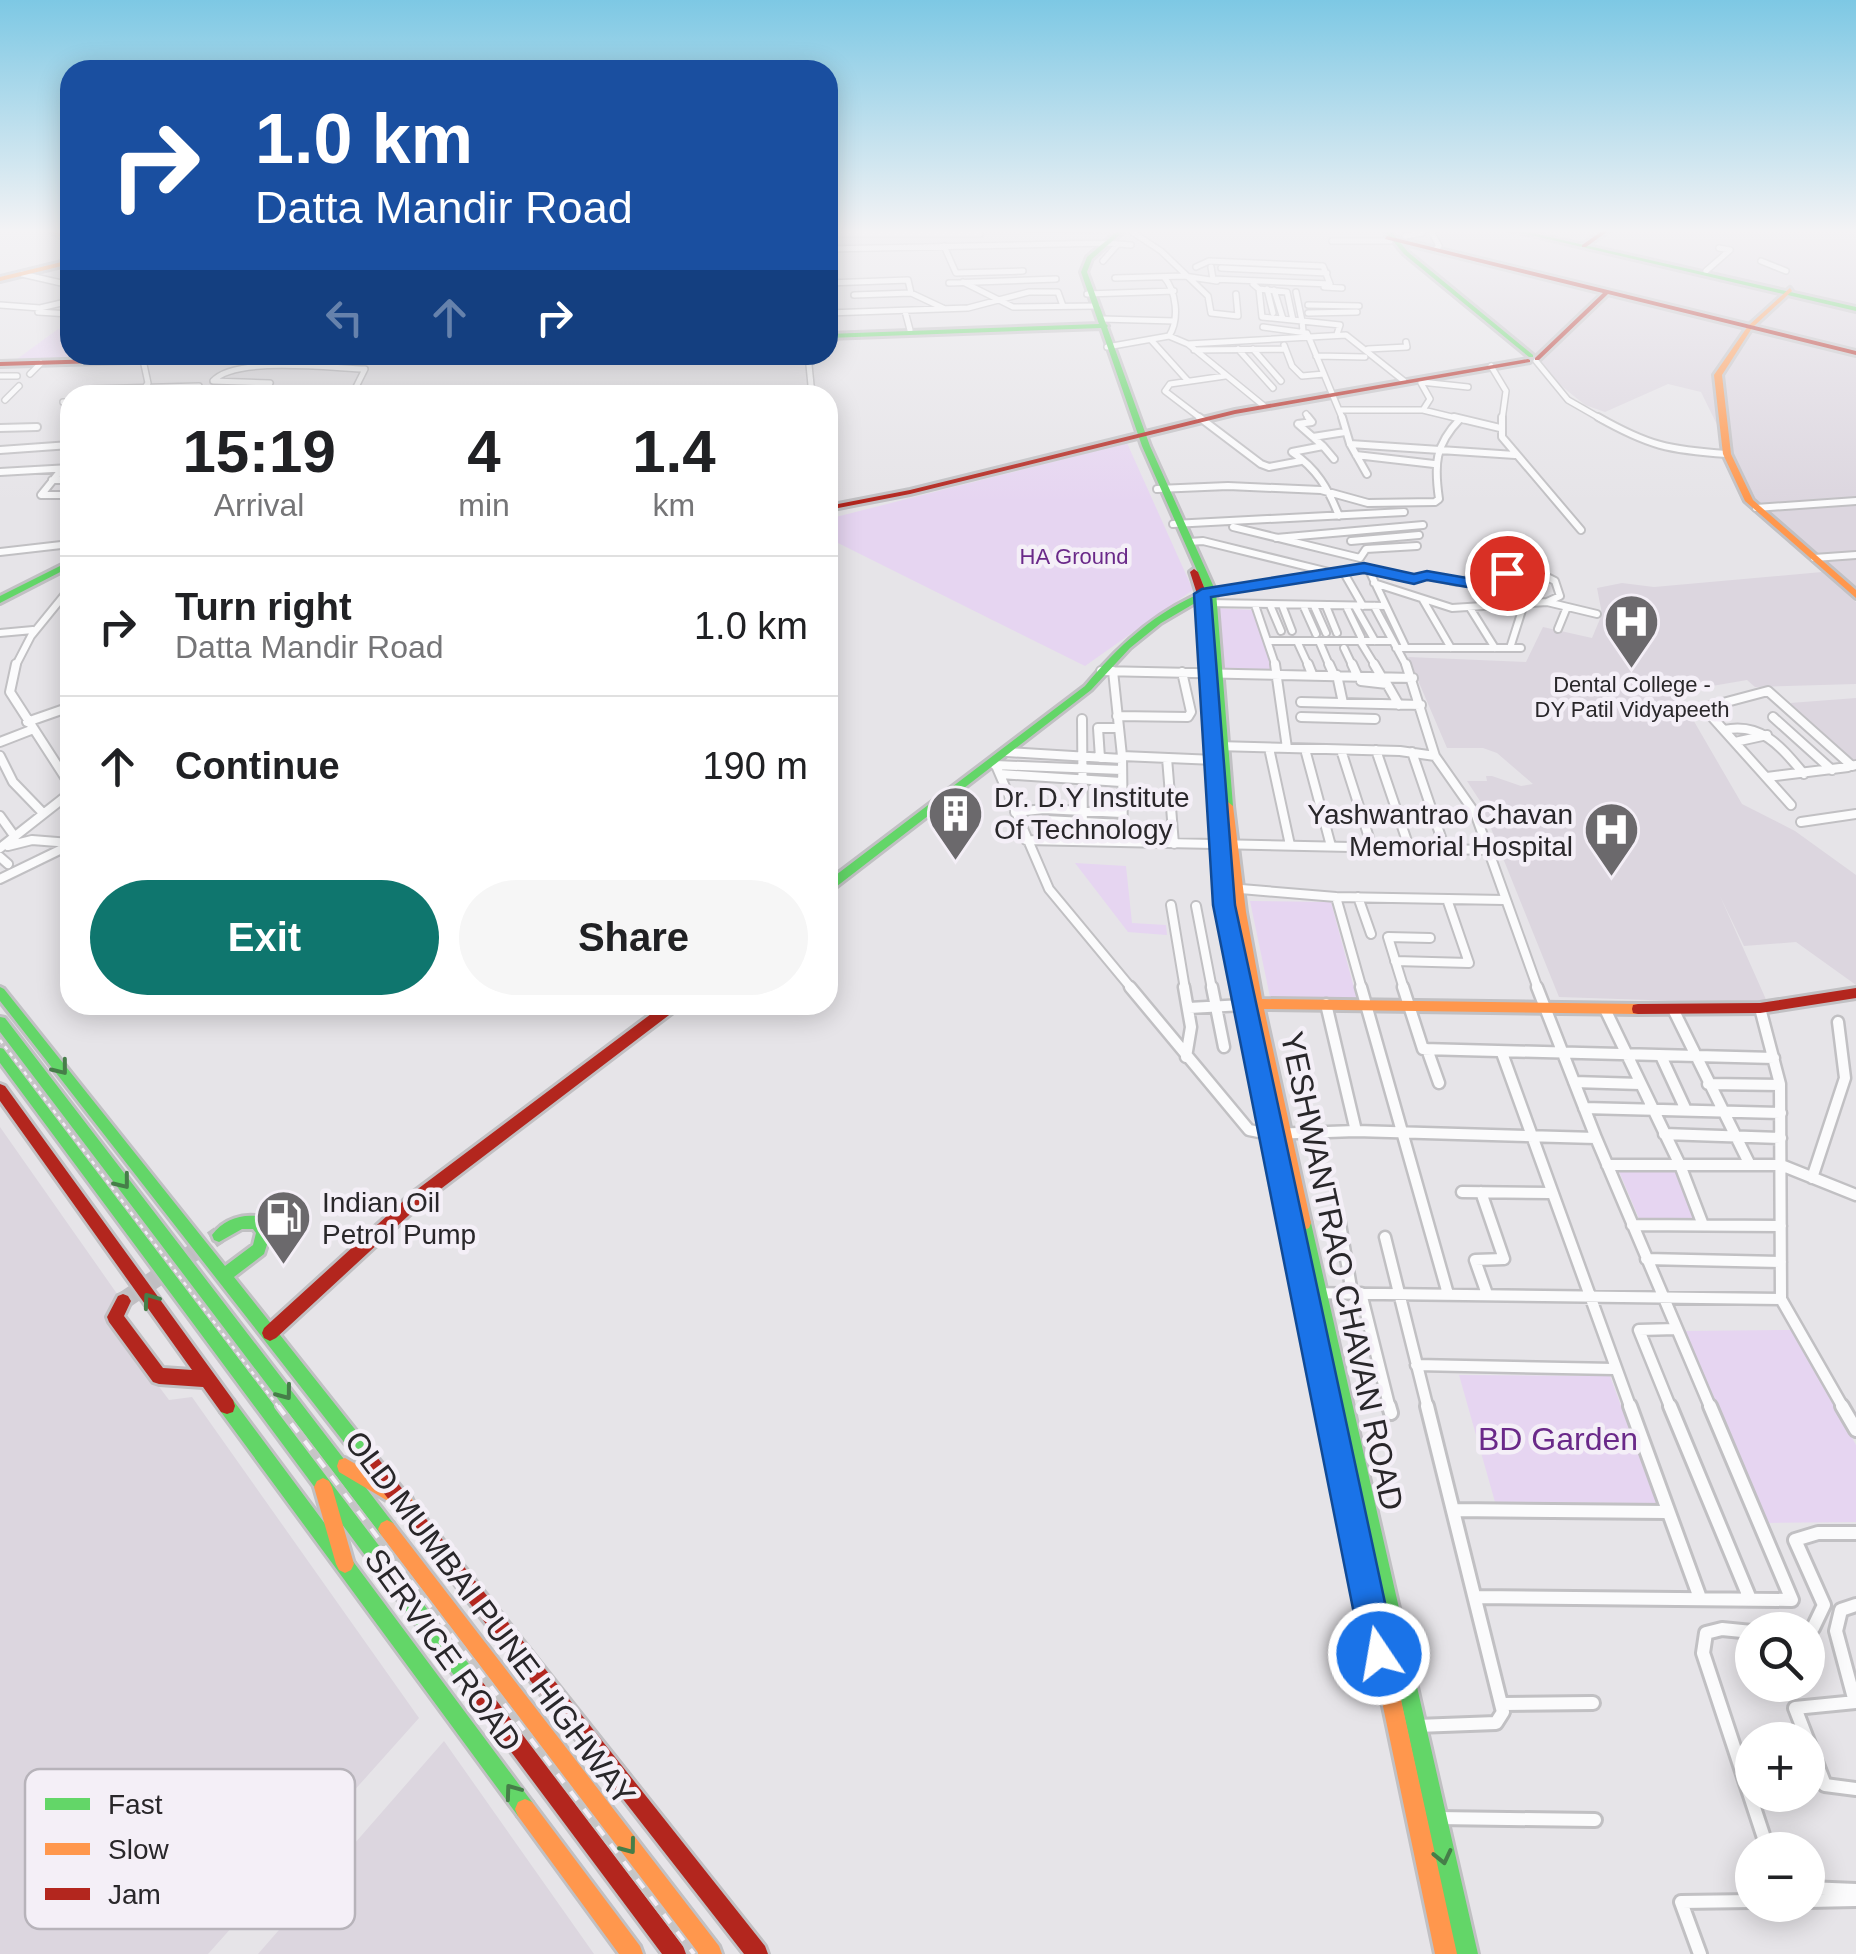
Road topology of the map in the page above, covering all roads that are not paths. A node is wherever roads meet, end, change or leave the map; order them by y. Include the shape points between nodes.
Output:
1 (908, 320) edge
2 (1023, 320) edge
3 (1100, 320) edge
4 (1158, 320) edge
5 (1275, 320) edge
6 (1292, 320) edge
7 (1303, 320) edge
8 (1307, 320) edge
9 (1490, 320) edge
10 (1575, 320) edge
11 (1722, 320) edge
12 (1758, 320) edge
13 (1174, 322) joint
14 (1262, 322) junction
15 (1322, 326) dead end
16 (1305, 327) junction
17 (1750, 327) junction
18 (912, 331) junction
19 (1338, 334) junction
20 (838, 335) edge
21 (1169, 336) junction
22 (1280, 338) junction
23 (1265, 339) junction
24 (1152, 341) junction
25 (1406, 342) dead end
26 (1188, 344) junction
27 (1110, 347) junction
28 (1285, 348) junction
29 (1238, 349) junction
30 (1253, 349) junction
31 (1194, 350) junction
32 (1366, 353) junction
33 (1856, 353) edge
34 (1316, 356) junction
35 (1532, 358) junction
36 (60, 362) edge
37 (41, 363) junction
38 (0, 364) edge
39 (1490, 366) junction
40 (30, 374) dead end
41 (1324, 374) junction
42 (0, 376) edge
43 (17, 376) dead end
44 (1224, 376) junction
45 (1302, 376) junction
46 (1546, 376) joint
47 (1282, 381) junction
48 (1414, 381) junction
49 (1188, 382) junction
50 (1266, 382) junction
51 (269, 385) edge
52 (357, 385) edge
53 (19, 386) dead end
54 (1468, 387) dead end
55 (1335, 393) junction
56 (1248, 396) junction
57 (2, 399) edge
58 (16, 404) dead end
59 (1264, 406) junction
60 (1340, 410) junction
61 (1423, 410) junction
62 (1306, 414) dead end
63 (1198, 420) junction
64 (1465, 420) junction
65 (36, 427) dead end
66 (0, 428) edge
67 (1500, 428) junction
68 (1346, 432) junction
69 (1142, 434) junction
70 (1313, 437) junction
71 (1350, 444) junction
72 (60, 446) edge
73 (1323, 446) junction
74 (1437, 447) junction
75 (0, 450) edge
76 (1356, 454) junction
77 (1726, 454) junction
78 (1515, 455) junction
79 (1334, 459) dead end
80 (1302, 461) junction
81 (1434, 464) junction
82 (60, 467) edge
83 (0, 470) edge
84 (60, 473) edge
85 (1368, 474) dead end
86 (52, 480) junction
87 (60, 480) edge
88 (1161, 489) junction
89 (1330, 491) junction
90 (60, 495) edge
91 (1856, 501) edge
92 (838, 504) edge
93 (1756, 508) junction
94 (1404, 512) dead end
95 (1339, 516) junction
96 (1177, 524) junction
97 (1220, 524) junction
98 (1423, 526) dead end
99 (1376, 530) junction
100 (1581, 530) dead end
101 (1418, 535) dead end
102 (1276, 538) junction
103 (1384, 538) junction
104 (1350, 541) dead end
105 (1189, 542) junction
106 (60, 545) edge
107 (1417, 546) dead end
108 (0, 552) edge
109 (1856, 555) edge
110 (1360, 558) junction
111 (1814, 558) junction
112 (1366, 568) junction
113 (60, 569) edge
114 (1340, 574) junction
115 (1374, 584) junction
116 (1856, 594) edge
117 (2, 597) edge
118 (1207, 598) junction
119 (60, 599) edge
120 (1424, 600) junction
121 (1547, 602) junction
122 (1524, 604) junction
123 (1255, 605) junction
124 (1270, 605) junction
125 (1282, 605) junction
126 (1303, 606) junction
127 (1314, 606) junction
128 (1326, 606) junction
129 (1355, 606) junction
130 (1374, 606) junction
131 (1386, 606) junction
132 (1568, 607) junction
133 (1470, 608) junction
134 (1598, 614) dead end
135 (1558, 629) dead end
136 (33, 630) junction
137 (1281, 631) dead end
138 (1292, 631) dead end
139 (1326, 632) dead end
140 (0, 633) edge
141 (1337, 634) dead end
142 (1317, 638) junction
143 (1361, 639) junction
144 (1269, 640) junction
145 (1296, 641) junction
146 (1374, 641) junction
147 (1394, 644) junction
148 (1344, 648) dead end
149 (1406, 648) junction
150 (1451, 648) junction
151 (1495, 648) junction
152 (1510, 648) junction
153 (1521, 648) dead end
154 (1107, 671) junction
155 (1182, 672) junction
156 (1212, 672) junction
157 (1278, 673) junction
158 (1312, 674) junction
159 (1336, 675) junction
160 (1380, 676) junction
161 (1359, 678) junction
162 (1413, 678) junction
163 (10, 693) junction
164 (0, 697) edge
165 (1301, 702) dead end
166 (1343, 704) junction
167 (1399, 705) junction
168 (1420, 705) junction
169 (60, 712) edge
170 (1118, 716) junction
171 (1301, 717) dead end
172 (1774, 717) dead end
173 (1082, 719) dead end
174 (1375, 719) dead end
175 (29, 726) junction
176 (1119, 728) junction
177 (1724, 730) junction
178 (1767, 735) junction
179 (0, 742) edge
180 (1735, 742) junction
181 (1269, 748) junction
182 (1288, 748) junction
183 (1305, 748) junction
184 (1340, 750) junction
185 (1376, 750) junction
186 (1218, 751) junction
187 (1006, 752) junction
188 (1412, 752) junction
189 (0, 756) edge
190 (1435, 756) junction
191 (1082, 757) junction
192 (1100, 758) junction
193 (1122, 758) junction
194 (1166, 758) junction
195 (996, 766) junction
196 (1082, 768) junction
197 (1854, 768) edge
198 (1122, 770) junction
199 (1832, 770) junction
200 (60, 771) edge
201 (1804, 774) junction
202 (1767, 778) junction
203 (1083, 780) junction
204 (1122, 782) junction
205 (60, 800) edge
206 (1791, 805) dead end
207 (1082, 811) junction
208 (42, 812) junction
209 (1015, 812) junction
210 (1122, 813) junction
211 (1856, 814) edge
212 (0, 816) edge
213 (1046, 820) dead end
214 (1082, 822) junction
215 (1801, 822) dead end
216 (1122, 824) junction
217 (15, 837) junction
218 (1084, 839) junction
219 (1026, 840) junction
220 (1123, 841) junction
221 (60, 843) edge
222 (1226, 843) junction
223 (1174, 844) junction
224 (1290, 845) junction
225 (1331, 846) junction
226 (1372, 847) junction
227 (0, 848) edge
228 (1409, 848) junction
229 (60, 849) edge
230 (1445, 849) junction
231 (1487, 850) junction
232 (0, 879) edge
233 (838, 879) edge
234 (1228, 888) junction
235 (1336, 896) junction
236 (1358, 897) junction
237 (1447, 899) junction
238 (1504, 900) junction
239 (1171, 905) dead end
240 (1196, 906) dead end
241 (1371, 934) dead end
242 (1430, 938) dead end
243 (1395, 961) junction
244 (0, 992) edge
245 (1856, 993) edge
246 (1249, 1004) junction
247 (1326, 1004) junction
248 (1367, 1006) junction
249 (1217, 1007) junction
250 (1408, 1007) junction
251 (1188, 1008) junction
252 (1760, 1008) junction
253 (1546, 1009) junction
254 (1604, 1009) junction
255 (1673, 1009) junction
256 (659, 1015) edge
257 (0, 1022) edge
258 (1838, 1022) dead end
259 (1224, 1046) dead end
260 (1427, 1050) junction
261 (0, 1053) edge
262 (1502, 1053) junction
263 (1563, 1054) junction
264 (1626, 1056) junction
265 (1661, 1056) junction
266 (1694, 1056) junction
267 (1186, 1057) junction
268 (1774, 1058) junction
269 (1574, 1082) junction
270 (1439, 1083) dead end
271 (1640, 1084) junction
272 (1708, 1084) junction
273 (1780, 1086) junction
274 (0, 1090) edge
275 (1584, 1108) junction
276 (1653, 1109) junction
277 (1686, 1110) junction
278 (1722, 1111) junction
279 (1781, 1113) junction
280 (1356, 1131) junction
281 (1276, 1133) junction
282 (1402, 1134) junction
283 (1664, 1134) junction
284 (1530, 1136) junction
285 (1736, 1136) junction
286 (1596, 1138) junction
287 (1782, 1138) junction
288 (1750, 1165) junction
289 (1781, 1165) junction
290 (1607, 1166) junction
291 (1680, 1166) junction
292 (1812, 1178) junction
293 (1462, 1192) dead end
294 (1481, 1192) junction
295 (1550, 1193) junction
296 (1856, 1195) edge
297 (1339, 1218) dead end
298 (1632, 1225) junction
299 (1703, 1225) junction
300 (1782, 1226) junction
301 (219, 1235) tunnel mouth
302 (1385, 1237) dead end
303 (1646, 1258) junction
304 (1782, 1262) junction
305 (224, 1275) junction
306 (1302, 1292) junction
307 (1318, 1293) junction
308 (1356, 1293) junction
309 (1398, 1294) junction
310 (1448, 1294) junction
311 (1486, 1294) junction
312 (1587, 1295) junction
313 (1662, 1296) junction
314 (1781, 1299) junction
315 (123, 1301) dead end
316 (1676, 1330) junction
317 (270, 1333) junction
318 (1416, 1365) junction
319 (1614, 1369) junction
320 (207, 1379) junction
321 (1391, 1413) dead end
322 (1856, 1430) edge
323 (336, 1461) junction
324 (320, 1476) junction
325 (404, 1501) junction
326 (1453, 1510) junction
327 (1667, 1512) junction
328 (1856, 1533) edge
329 (1795, 1540) junction
330 (1774, 1553) junction
331 (345, 1564) junction
332 (1475, 1596) junction
333 (1700, 1598) junction
334 (1750, 1599) junction
335 (1856, 1606) edge
336 (1821, 1612) edge
337 (1735, 1630) edge
338 (1855, 1702) edge
339 (1593, 1703) dead end
340 (1503, 1704) junction
341 (1395, 1726) junction
342 (1414, 1726) junction
343 (1856, 1789) edge
344 (1434, 1818) junction
345 (1595, 1820) dead end
346 (1762, 1832) edge
347 (1825, 1889) edge
348 (1856, 1890) edge
349 (1856, 1900) edge
350 (1825, 1901) edge
351 (1735, 1902) edge
352 (632, 1954) edge
353 (676, 1954) edge
354 (711, 1954) edge
355 (757, 1954) edge
356 (1446, 1954) edge
357 (1467, 1954) edge
358 (1700, 1954) edge

1 - 18 street
2 - 18 main road
3 - 27 main road
4 - 13 street
5 - 14 street
6 - 16 street
7 - 16 street
8 - 16 street
9 - 35 main road
10 - 35 main road
11 - 17 main road
12 - 17 main road
13 - 21 street
14 - 16 street
14 - 23 street
15 - 16 street
16 - 19 street
16 - 19 street via 1340,325
16 - 22 street
16 - 34 street
17 - 33 main road
17 - 77 main road via 1718,375
18 - 20 main road
19 - 32 street via 1352,336
21 - 24 street
21 - 26 street
22 - 23 street
22 - 28 street
23 - 26 street
24 - 27 street
24 - 49 street
25 - 32 street via 1407,347
26 - 31 street
27 - 69 main road
28 - 30 street
28 - 45 street
29 - 30 street
29 - 31 street
29 - 50 street
30 - 47 street
31 - 44 street
32 - 34 street
32 - 48 street
34 - 41 street
35 - 39 main road
35 - 46 street
36 - 37 main road
37 - 38 main road
37 - 40 street
39 - 48 main road
39 - 67 street via 1509,401
41 - 45 street
41 - 55 street
42 - 43 street
44 - 49 street
44 - 56 street
45 - 47 street
46 - 77 street via 1572,403 1651,446
47 - 50 street
48 - 54 street
48 - 55 main road
48 - 61 street via 1430,398
49 - 63 street via 1165,391
50 - 56 street via 1273,388
51 - 52 street via 213,382 222,371 250,366 365,370
53 - 57 street
55 - 59 main road
55 - 60 street
56 - 59 street
57 - 58 street
59 - 63 main road
60 - 61 street
60 - 68 street
61 - 64 street
62 - 70 street via 1312,422 1298,424
63 - 69 main road
63 - 80 street via 1261,464
64 - 67 street
64 - 74 street
65 - 66 street
67 - 78 street
68 - 70 street
68 - 71 street
69 - 88 main road
69 - 92 main road
70 - 73 street
71 - 74 street
71 - 76 street
72 - 75 street
73 - 79 street
73 - 80 street via 1292,452
74 - 78 street
74 - 81 street
76 - 81 street
76 - 85 street
77 - 93 main road
78 - 100 street
80 - 89 street
81 - 89 street via 1440,499 1435,502 1368,503
82 - 83 street
84 - 86 street
86 - 87 street
86 - 90 street via 41,496
88 - 89 street
88 - 96 main road
89 - 95 street
91 - 93 street
93 - 111 main road
94 - 95 street
95 - 97 street
96 - 97 street
96 - 105 main road
96 - 118 main road
97 - 102 street
98 - 99 street
99 - 102 street
99 - 103 street
101 - 103 street
102 - 110 street
103 - 104 street
105 - 114 street
105 - 118 main road
106 - 108 street
107 - 110 street via 1366,549
109 - 111 street
110 - 112 street
111 - 116 main road
112 - 114 street
112 - 115 street
112 - 121 street via 1467,582 1507,573 1543,575 1556,581 1560,596
113 - 117 main road
114 - 118 street
114 - 129 street
115 - 120 street
115 - 131 street
118 - 123 street
118 - 154 main road via 1111,659
118 - 156 main road, YESHWANTRAO CHAVAN ROAD
119 - 136 street
120 - 133 street
120 - 150 street
121 - 122 street
121 - 132 street
122 - 133 street
122 - 152 street
123 - 124 street
123 - 144 street
124 - 125 street
124 - 137 street
125 - 126 street
125 - 138 street
126 - 127 street
126 - 142 street
127 - 128 street
127 - 139 street
128 - 129 street
128 - 141 street
129 - 130 street
129 - 143 street
129 - 146 street
130 - 131 street
130 - 147 street
131 - 149 street
132 - 134 street
132 - 135 street
133 - 151 street
136 - 140 street
136 - 163 street
142 - 143 street
142 - 145 street
142 - 159 street
143 - 146 street
143 - 160 street
144 - 145 street
144 - 157 street
145 - 158 street
146 - 147 street
147 - 149 street
147 - 162 street
148 - 161 street
149 - 150 street
150 - 151 street
151 - 152 street
152 - 153 street
154 - 155 street
154 - 170 street
154 - 187 main road
155 - 156 street
155 - 170 street via 1188,716
156 - 157 street
156 - 186 main road, YESHWANTRAO CHAVAN ROAD
157 - 158 street
157 - 182 street
158 - 159 street
159 - 161 street
159 - 166 street
160 - 161 street
160 - 162 street
161 - 167 street via 1388,684
162 - 168 street
163 - 164 street
163 - 175 street
165 - 166 street
166 - 167 street
167 - 168 street
168 - 190 street
169 - 175 street
170 - 176 street
171 - 174 street
172 - 199 street
173 - 191 street
175 - 179 street
175 - 200 street
176 - 192 street via 1098,728
176 - 193 street
177 - 178 street via 1750,725
177 - 180 street
177 - 197 street via 1704,708 1762,692
178 - 180 street
178 - 201 street
180 - 202 street
181 - 182 street
181 - 186 street
181 - 224 street
182 - 183 street
183 - 184 street
183 - 225 street
184 - 185 street
184 - 226 street
185 - 188 street
185 - 228 street
186 - 194 street
186 - 222 main road, YESHWANTRAO CHAVAN ROAD
187 - 191 street
187 - 195 main road
188 - 190 street
188 - 230 street
189 - 208 street via 13,782
190 - 231 street via 1471,803
191 - 192 street
191 - 196 street
192 - 193 street
193 - 194 street
193 - 198 street
194 - 223 street
195 - 196 street
195 - 203 street
195 - 209 street
195 - 233 main road
196 - 198 street
196 - 203 street
197 - 199 street
198 - 204 street
199 - 201 street
201 - 202 street
202 - 206 street
203 - 204 street
203 - 207 street
204 - 210 street
205 - 208 street
207 - 209 street
207 - 210 street
207 - 214 street
208 - 217 street
209 - 219 street
210 - 216 street
211 - 215 street
212 - 217 street
213 - 214 street
214 - 216 street
214 - 218 street
216 - 220 street
217 - 227 street
218 - 219 street
218 - 220 street
219 - 267 street via 1049,888
220 - 223 street
221 - 227 street via 32,840
222 - 223 street
222 - 224 street
222 - 234 main road, YESHWANTRAO CHAVAN ROAD
224 - 225 street
225 - 226 street
226 - 228 street
228 - 230 street
229 - 232 street
230 - 231 street
231 - 238 street
234 - 235 street
234 - 246 main road, YESHWANTRAO CHAVAN ROAD
235 - 236 street
235 - 248 street
236 - 237 street
236 - 241 street
237 - 238 street
237 - 243 street via 1469,963
238 - 253 street
239 - 251 street
240 - 249 street
242 - 243 street via 1388,937
243 - 250 street
244 -> 305 main road
245 - 252 main road
246 - 247 main road
246 - 249 street
246 - 281 main road, YESHWANTRAO CHAVAN ROAD
247 - 248 main road
247 - 280 street
248 - 250 main road
248 - 282 street
249 - 251 street
249 - 259 street
250 - 253 main road
250 - 260 street
251 - 267 street via 1192,1035
252 - 255 main road
252 - 268 street
253 - 254 main road
253 - 263 street
254 - 255 main road
254 - 264 street
255 - 266 street
256 - 317 main road via 416,1200
257 -> 323 main road, OLD MUMBAI PUNE HIGHWAY
258 - 292 street via 1845,1078
260 - 262 street
260 - 270 street
261 - 324 main road, OLD MUMBAI PUNE HIGHWAY
262 - 263 street
262 - 284 street
263 - 264 street
263 - 269 street
264 - 265 street
264 - 271 street
265 - 266 street
265 - 277 street
266 - 268 street
266 - 272 street
267 - 281 street via 1239,1122 1257,1133
268 - 273 street
269 - 271 street
269 - 275 street
271 - 276 street
272 - 273 street
272 - 278 street
273 - 279 street
320 -> 274 main road, SERVICE ROAD
275 - 276 street
275 - 286 street
276 - 277 street
276 - 283 street
277 - 278 street
278 - 279 street
278 - 285 street
279 - 287 street
280 - 281 street
280 - 282 street
281 - 306 main road, YESHWANTRAO CHAVAN ROAD
281 - 307 main road, YESHWANTRAO CHAVAN ROAD
282 - 284 street
282 - 310 street
283 - 285 street
283 - 291 street
284 - 286 street
284 - 295 street
285 - 287 street
285 - 288 street
286 - 290 street
287 - 289 street
288 - 289 street
288 - 291 street
289 - 292 street
289 - 300 street
290 - 291 street
290 - 298 street
291 - 299 street
292 - 296 street
293 - 294 street
294 - 295 street
294 - 311 street via 1504,1260 1475,1260
295 - 312 street
297 - 308 street
298 - 299 street
298 - 303 street
299 - 300 street
300 - 304 street
301 - 305 main road via 250,1220 264,1232 259,1249
302 - 309 street
303 - 304 street
303 - 313 street
304 - 314 street
305 - 317 main road
306 - 307 street
306 - 341 main road, YESHWANTRAO CHAVAN ROAD
307 - 308 street
307 - 342 main road, YESHWANTRAO CHAVAN ROAD
308 - 309 street
308 - 321 street
309 - 310 street
309 - 318 street
310 - 311 street
311 - 312 street
312 - 313 street
312 - 319 street
313 - 314 street
313 - 316 street
314 - 322 street
315 - 320 main road via 115,1317 159,1376
316 - 330 street
316 - 334 street via 1640,1330
317 - 325 main road
318 - 319 street
318 - 326 street
319 - 327 street
320 - 331 main road, SERVICE ROAD
323 - 325 main road
323 -> 354 main road, OLD MUMBAI PUNE HIGHWAY
324 - 331 main road
324 - 353 main road, OLD MUMBAI PUNE HIGHWAY
325 - 355 main road
326 - 327 street
326 - 332 street
327 - 333 street
328 - 329 street
329 - 330 street via 1788,1552
329 - 336 street via 1824,1605
330 - 334 street via 1792,1600
352 -> 331 main road, SERVICE ROAD
332 - 333 street
332 - 340 street
333 - 334 street
335 - 338 street via 1841,1610 1836,1631
337 - 346 street via 1706,1632 1703,1654
338 - 343 street via 1795,1708 1825,1785
339 - 340 street
340 - 342 street via 1496,1723
341 - 342 street
341 - 356 main road, YESHWANTRAO CHAVAN ROAD
342 - 344 main road, YESHWANTRAO CHAVAN ROAD
344 - 345 street
344 -> 357 main road, YESHWANTRAO CHAVAN ROAD
347 - 348 street
349 - 350 street
351 - 358 street via 1681,1902

